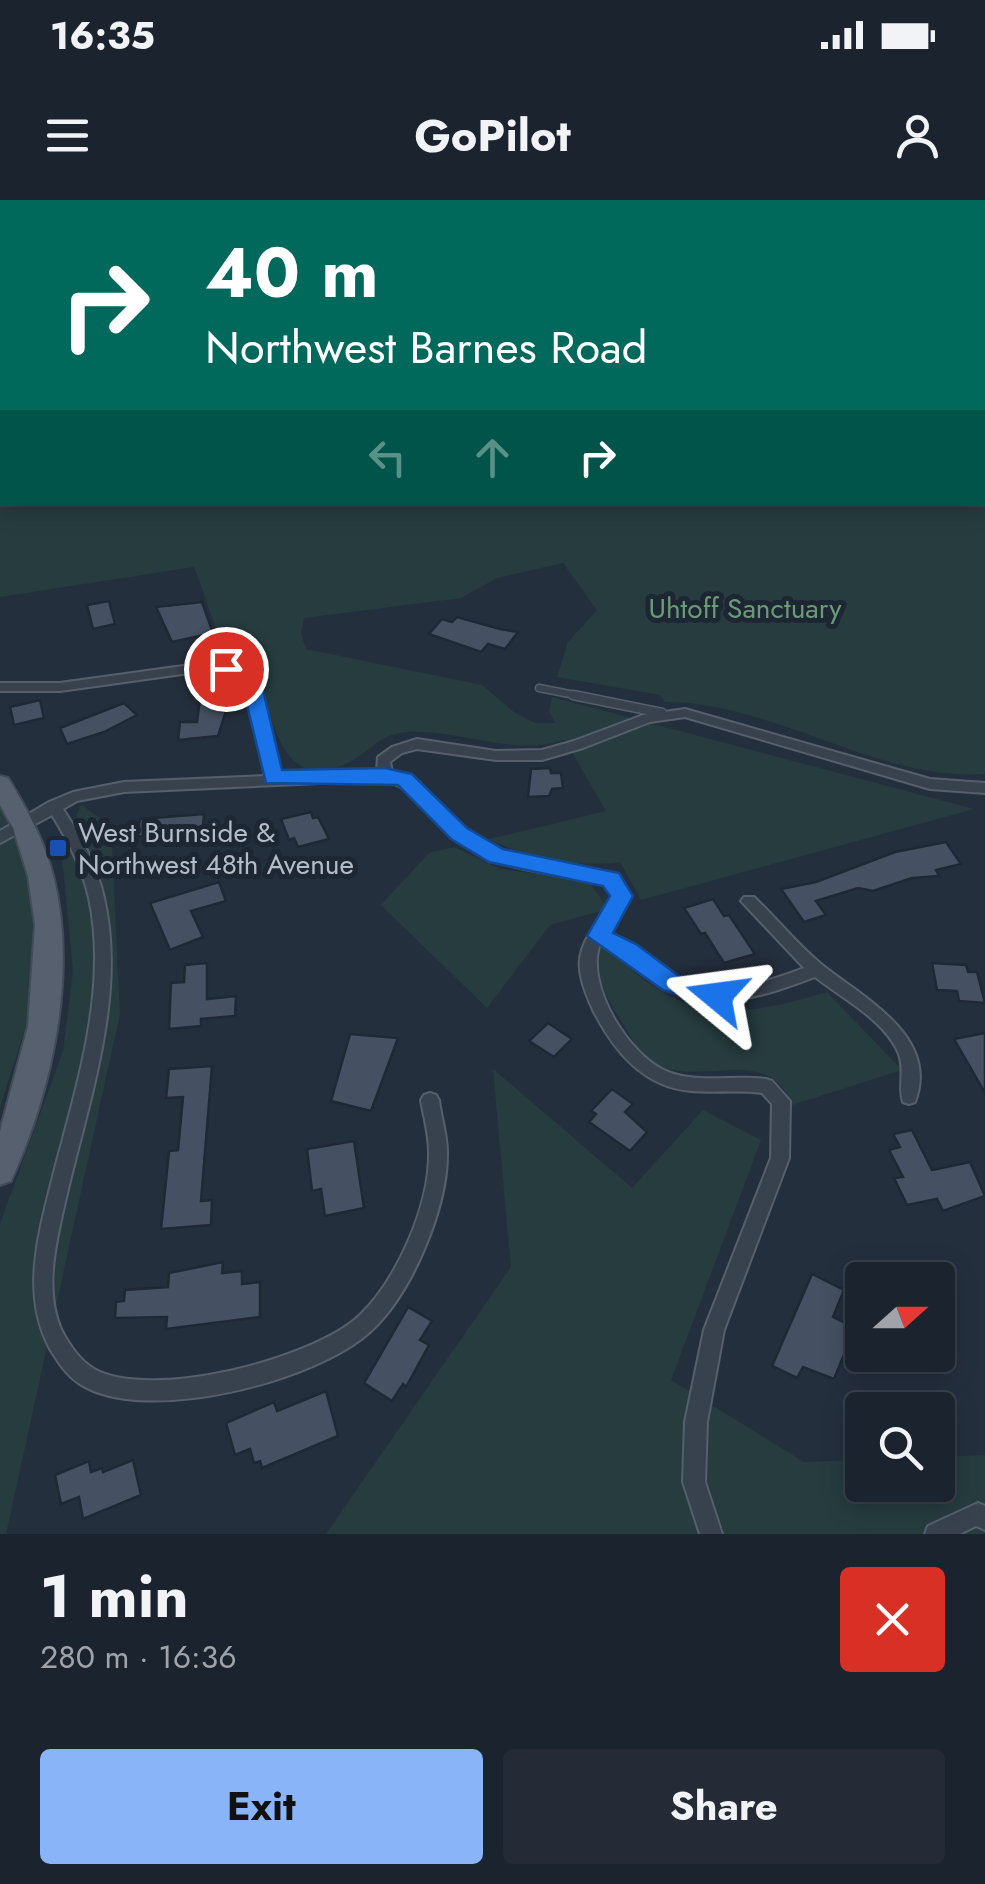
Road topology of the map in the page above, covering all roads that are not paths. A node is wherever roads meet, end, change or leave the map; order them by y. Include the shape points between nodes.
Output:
1 (0, 687) edge
2 (539, 688) dead end
3 (662, 713) junction
4 (385, 775) junction
5 (273, 778) junction
6 (0, 784) edge
7 (985, 788) edge
8 (54, 806) junction
9 (12, 831) edge
10 (749, 901) dead end
11 (599, 936) junction
12 (817, 970) junction
13 (909, 1097) dead end
14 (430, 1100) dead end
15 (0, 1171) edge
16 (985, 1519) edge
17 (710, 1534) edge
18 (936, 1534) edge

1 - 5 street via 60,687 194,666 226,669 254,690
2 - 3 lane
3 - 4 street via 540,755 417,744 383,760
3 - 7 street via 704,717 930,784
4 - 5 street
4 - 11 street via 404,779 459,834 497,856 611,879 622,896
5 - 8 street via 124,786
6 - 9 main road
8 - 9 street
8 - 14 street via 76,834 99,908 102,944 99,1016 44,1257 47,1318 72,1365 92,1380 129,1390 166,1390 298,1366 336,1348 384,1301 424,1227 438,1156
9 - 15 main road via 45,906 47,988 30,1088
10 - 12 street
11 - 12 street via 671,984 717,996 754,994
11 - 17 street via 588,949 586,973 598,1008 638,1059 663,1079 766,1086 782,1101 780,1158 714,1330 696,1422 694,1482
12 - 13 street via 878,1012 899,1039 913,1081
16 - 18 street via 978,1514

